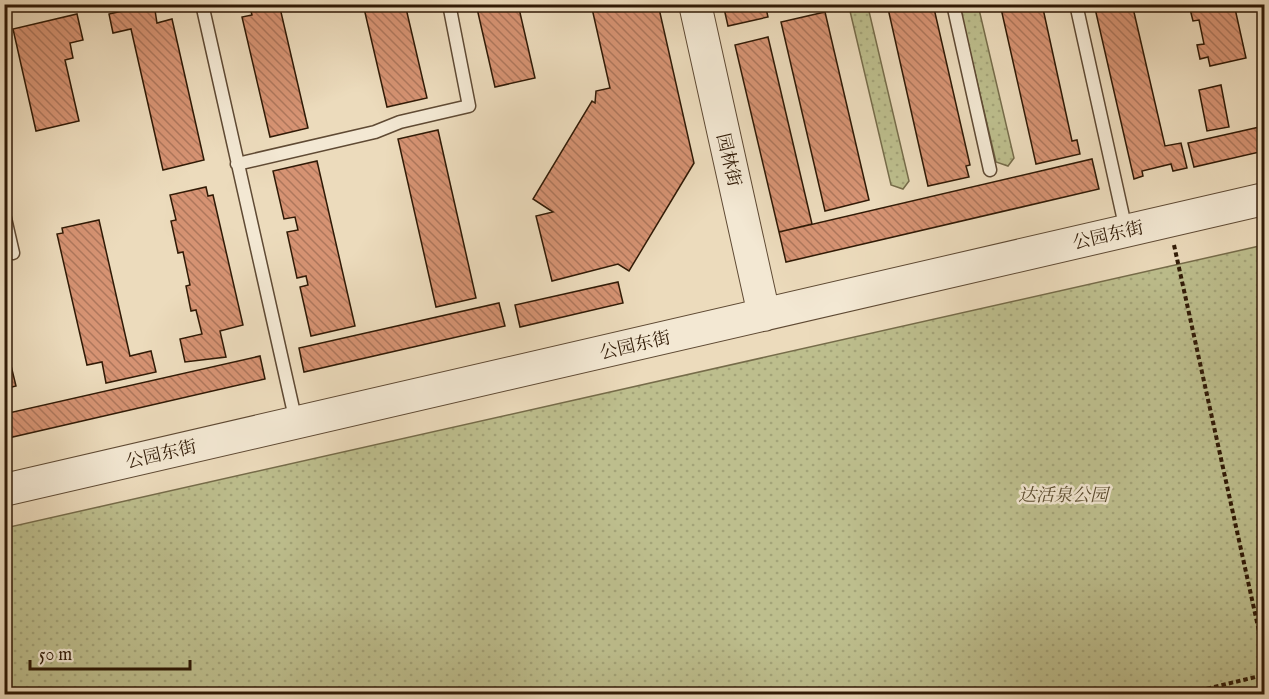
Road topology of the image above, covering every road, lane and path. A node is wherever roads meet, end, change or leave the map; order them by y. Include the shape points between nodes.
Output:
1 (202, 4) edge
2 (449, 4) edge
3 (695, 4) edge
4 (796, 4) edge
5 (802, 4) edge
6 (953, 4) edge
7 (1076, 4) edge
8 (237, 164) junction
9 (990, 171) dead end
10 (1264, 199) edge
11 (4, 214) edge
12 (1168, 221) junction
13 (1127, 231) junction
14 (13, 253) dead end
15 (764, 315) junction
16 (296, 423) junction
17 (4, 490) edge
18 (1264, 654) edge
19 (1264, 675) edge
20 (1185, 694) edge

1 - 8 lane
2 - 8 lane via 470,101 466,108
3 - 15 street, 园林街
4 - 5 lane
6 - 9 lane
7 - 13 lane
8 - 16 lane
10 - 12 street, 公园东街
11 - 14 lane
12 - 13 street, 公园东街
12 - 18 path
13 - 15 street, 公园东街
15 - 16 street, 公园东街
16 - 17 street, 公园东街
19 - 20 path

